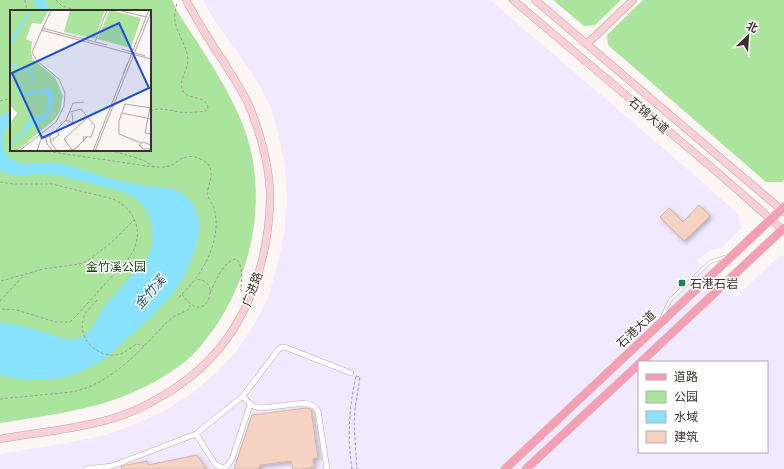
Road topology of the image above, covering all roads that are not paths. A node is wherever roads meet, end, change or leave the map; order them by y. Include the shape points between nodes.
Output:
1 (186, 0) edge
2 (513, 0) edge
3 (535, 0) edge
4 (633, 0) edge
5 (588, 44) junction
6 (726, 162) junction
7 (717, 172) junction
8 (783, 209) edge
9 (770, 219) junction
10 (783, 230) edge
11 (642, 361) edge
12 (638, 365) edge
13 (351, 374) dead end
14 (243, 396) junction
15 (250, 405) junction
16 (196, 434) junction
17 (0, 439) edge
18 (112, 468) edge
19 (218, 468) edge
20 (86, 469) edge
21 (327, 469) edge
22 (504, 469) edge
23 (526, 469) edge

1 - 17 main road, 广进路 via 251,109 267,166 270,201 267,233 251,295 224,342 207,362 186,381 160,396 99,423
2 - 7 main road, 石锦大道
3 - 5 main road, 石锦大道
4 - 5 main road
5 - 6 main road, 石锦大道
6 - 7 main road via 725,170
6 - 8 main road, 石锦大道
7 - 9 main road, 石锦大道
8 - 9 main road, 石港大道
9 - 10 main road, 石锦大道
9 - 22 main road, 石港大道
10 - 11 main road
12 - 23 main road
13 - 14 street via 282,347
14 - 15 street
14 - 16 street
15 - 19 street via 232,459 226,466
15 - 21 street via 261,408 304,403 314,406 318,412
16 - 18 street
16 - 19 street
18 - 20 street

